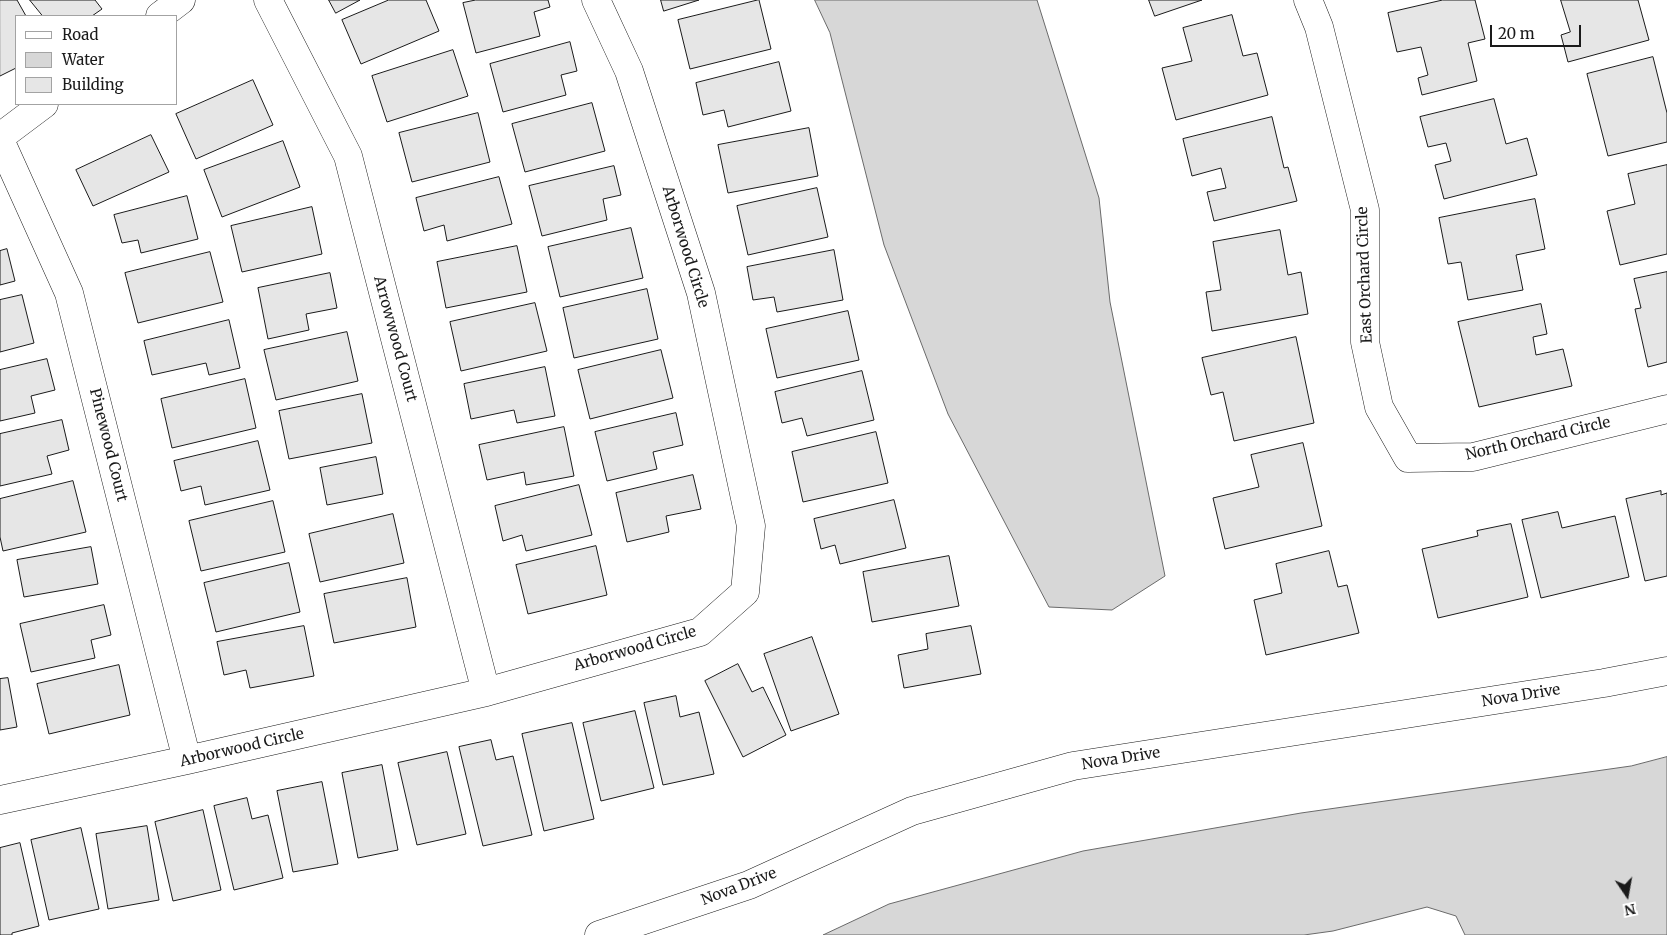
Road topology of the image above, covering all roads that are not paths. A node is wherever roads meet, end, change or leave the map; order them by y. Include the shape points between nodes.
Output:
1 (181, 0) edge
2 (268, 0) edge
3 (596, 0) edge
4 (1308, 0) edge
5 (161, 15) edge
6 (43, 105) edge
7 (0, 138) edge
8 (1667, 409) edge
9 (1408, 458) joint
10 (1667, 671) edge
11 (486, 692) junction
12 (187, 760) junction
13 (0, 800) edge
14 (599, 935) edge

1 - 5 street
2 - 11 street, Arrowwood Court via 348,156
3 - 11 street, Arborwood Circle via 629,71 701,293 751,526 745,592 700,632
4 - 9 street, East Orchard Circle via 1318,27 1365,210 1365,342 1379,407
6 - 7 street
7 - 12 street, Pinewood Court via 70,292
8 - 9 street, North Orchard Circle via 1473,457
10 - 14 street, Nova Drive via 1073,766 912,811 749,886
11 - 12 street, Arborwood Circle
12 - 13 street, Arborwood Circle

